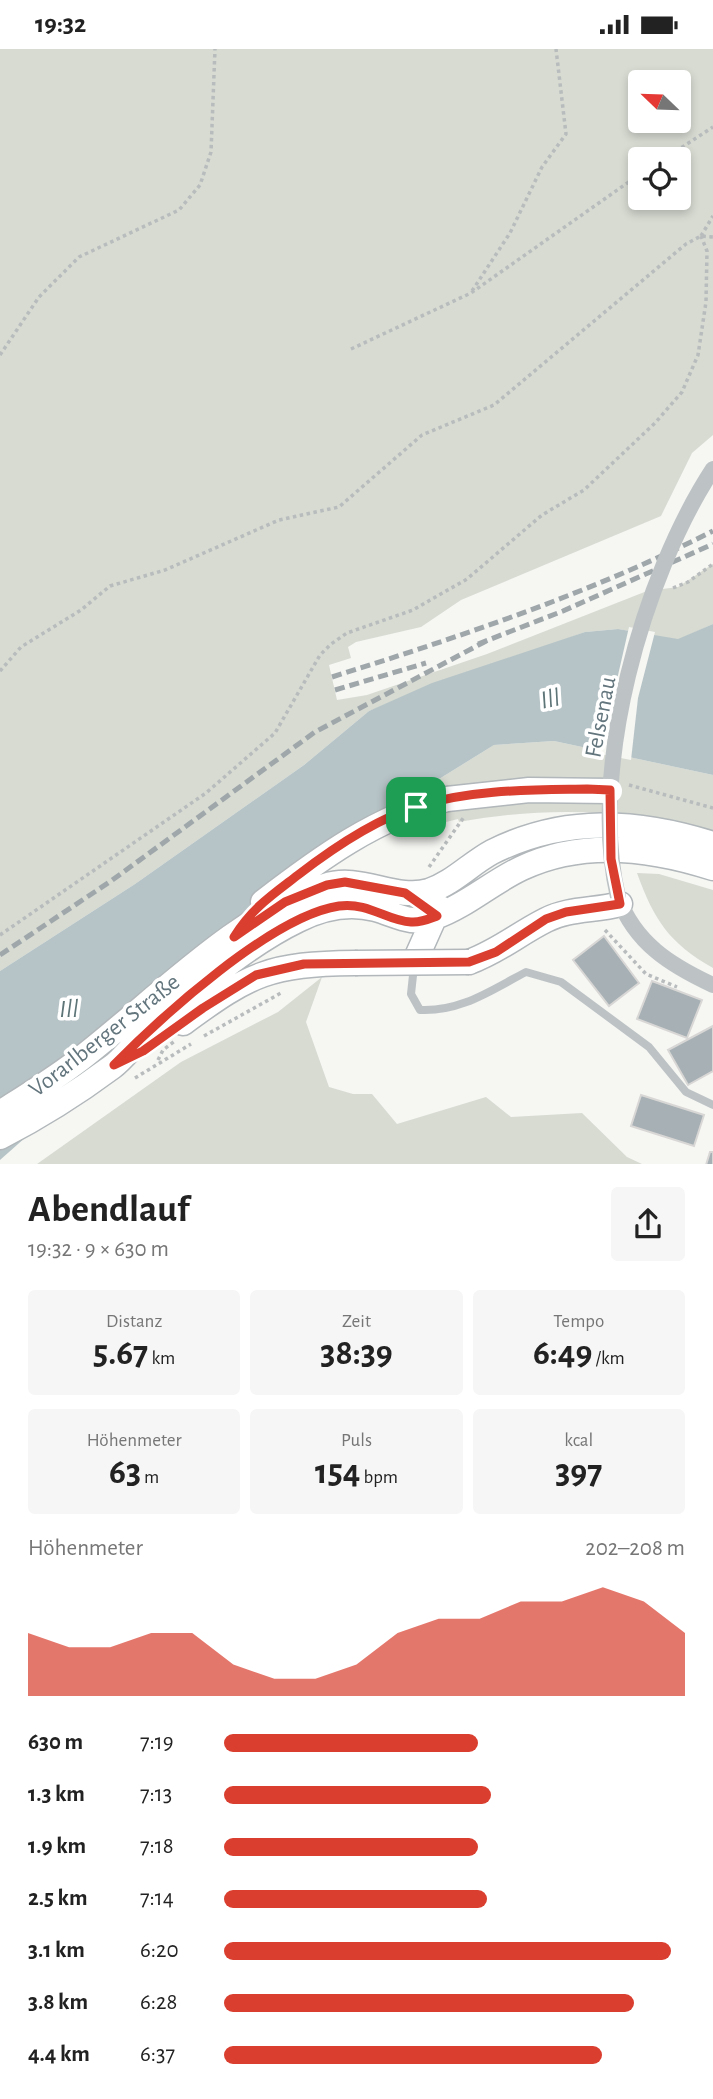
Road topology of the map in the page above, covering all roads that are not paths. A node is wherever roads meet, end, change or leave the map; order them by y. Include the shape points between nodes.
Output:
1 (713, 469) edge
2 (610, 790) junction
3 (713, 844) edge
4 (713, 868) edge
5 (448, 883) junction
6 (405, 893) junction
7 (619, 901) junction
8 (386, 913) junction
9 (437, 916) junction
10 (234, 937) junction
11 (414, 963) junction
12 (713, 985) edge
13 (190, 1027) junction
14 (713, 1105) edge
15 (0, 1113) edge
16 (0, 1137) edge

1 - 2 street, Felsenau, bridge via 658,577 625,697
2 - 7 street, Felsenau, bridge via 608,828
2 - 10 main road, bridge via 485,793 416,807 325,854 249,912
3 - 5 main road, Vorarlberger Straße via 620,824 578,825 522,837
4 - 9 main road, Vorarlberger Straße via 617,847 552,857 524,867
5 - 6 main road, Vorarlberger Straße via 427,892
5 - 9 main road
6 - 9 main road
6 - 10 main road, Vorarlberger Straße via 345,882 327,885 285,902
7 - 12 street, Felsenau via 655,953
7 - 13 main road, bridge via 556,915 496,952 469,962 304,964 256,975 234,987
8 - 9 main road, Vorarlberger Straße via 409,922
8 - 11 main road via 400,927
8 - 13 main road, Vorarlberger Straße via 339,906 296,921 246,953
9 - 11 main road
10 - 15 main road, Vorarlberger Straße via 74,1064
11 - 14 lane via 411,994 420,1010 461,1006 526,972 561,982 649,1047 686,1091
13 - 16 main road, Vorarlberger Straße via 114,1065

